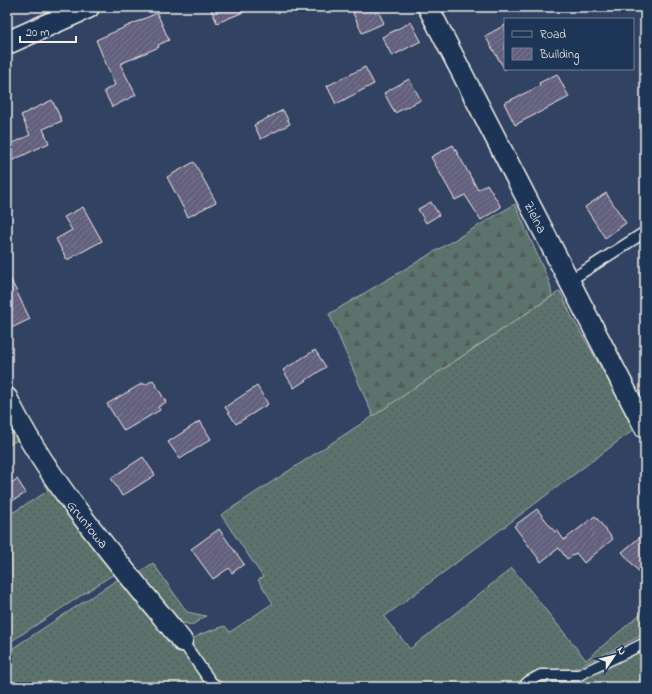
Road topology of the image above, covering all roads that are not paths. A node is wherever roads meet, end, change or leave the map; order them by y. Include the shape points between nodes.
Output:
1 (88, 7) edge
2 (428, 7) edge
3 (7, 43) edge
4 (645, 232) edge
5 (569, 281) junction
6 (7, 398) edge
7 (639, 401) edge
8 (645, 428) edge
9 (182, 641) joint
10 (645, 643) edge
11 (217, 687) edge
12 (522, 687) edge

1 - 3 street
2 - 5 street, Zielna
4 - 5 lane
5 - 7 street, Zielna
6 - 9 street, Gruntowa via 32,446 63,492
7 - 8 street, Zielna
9 - 11 lane
10 - 12 lane via 579,675 541,675

